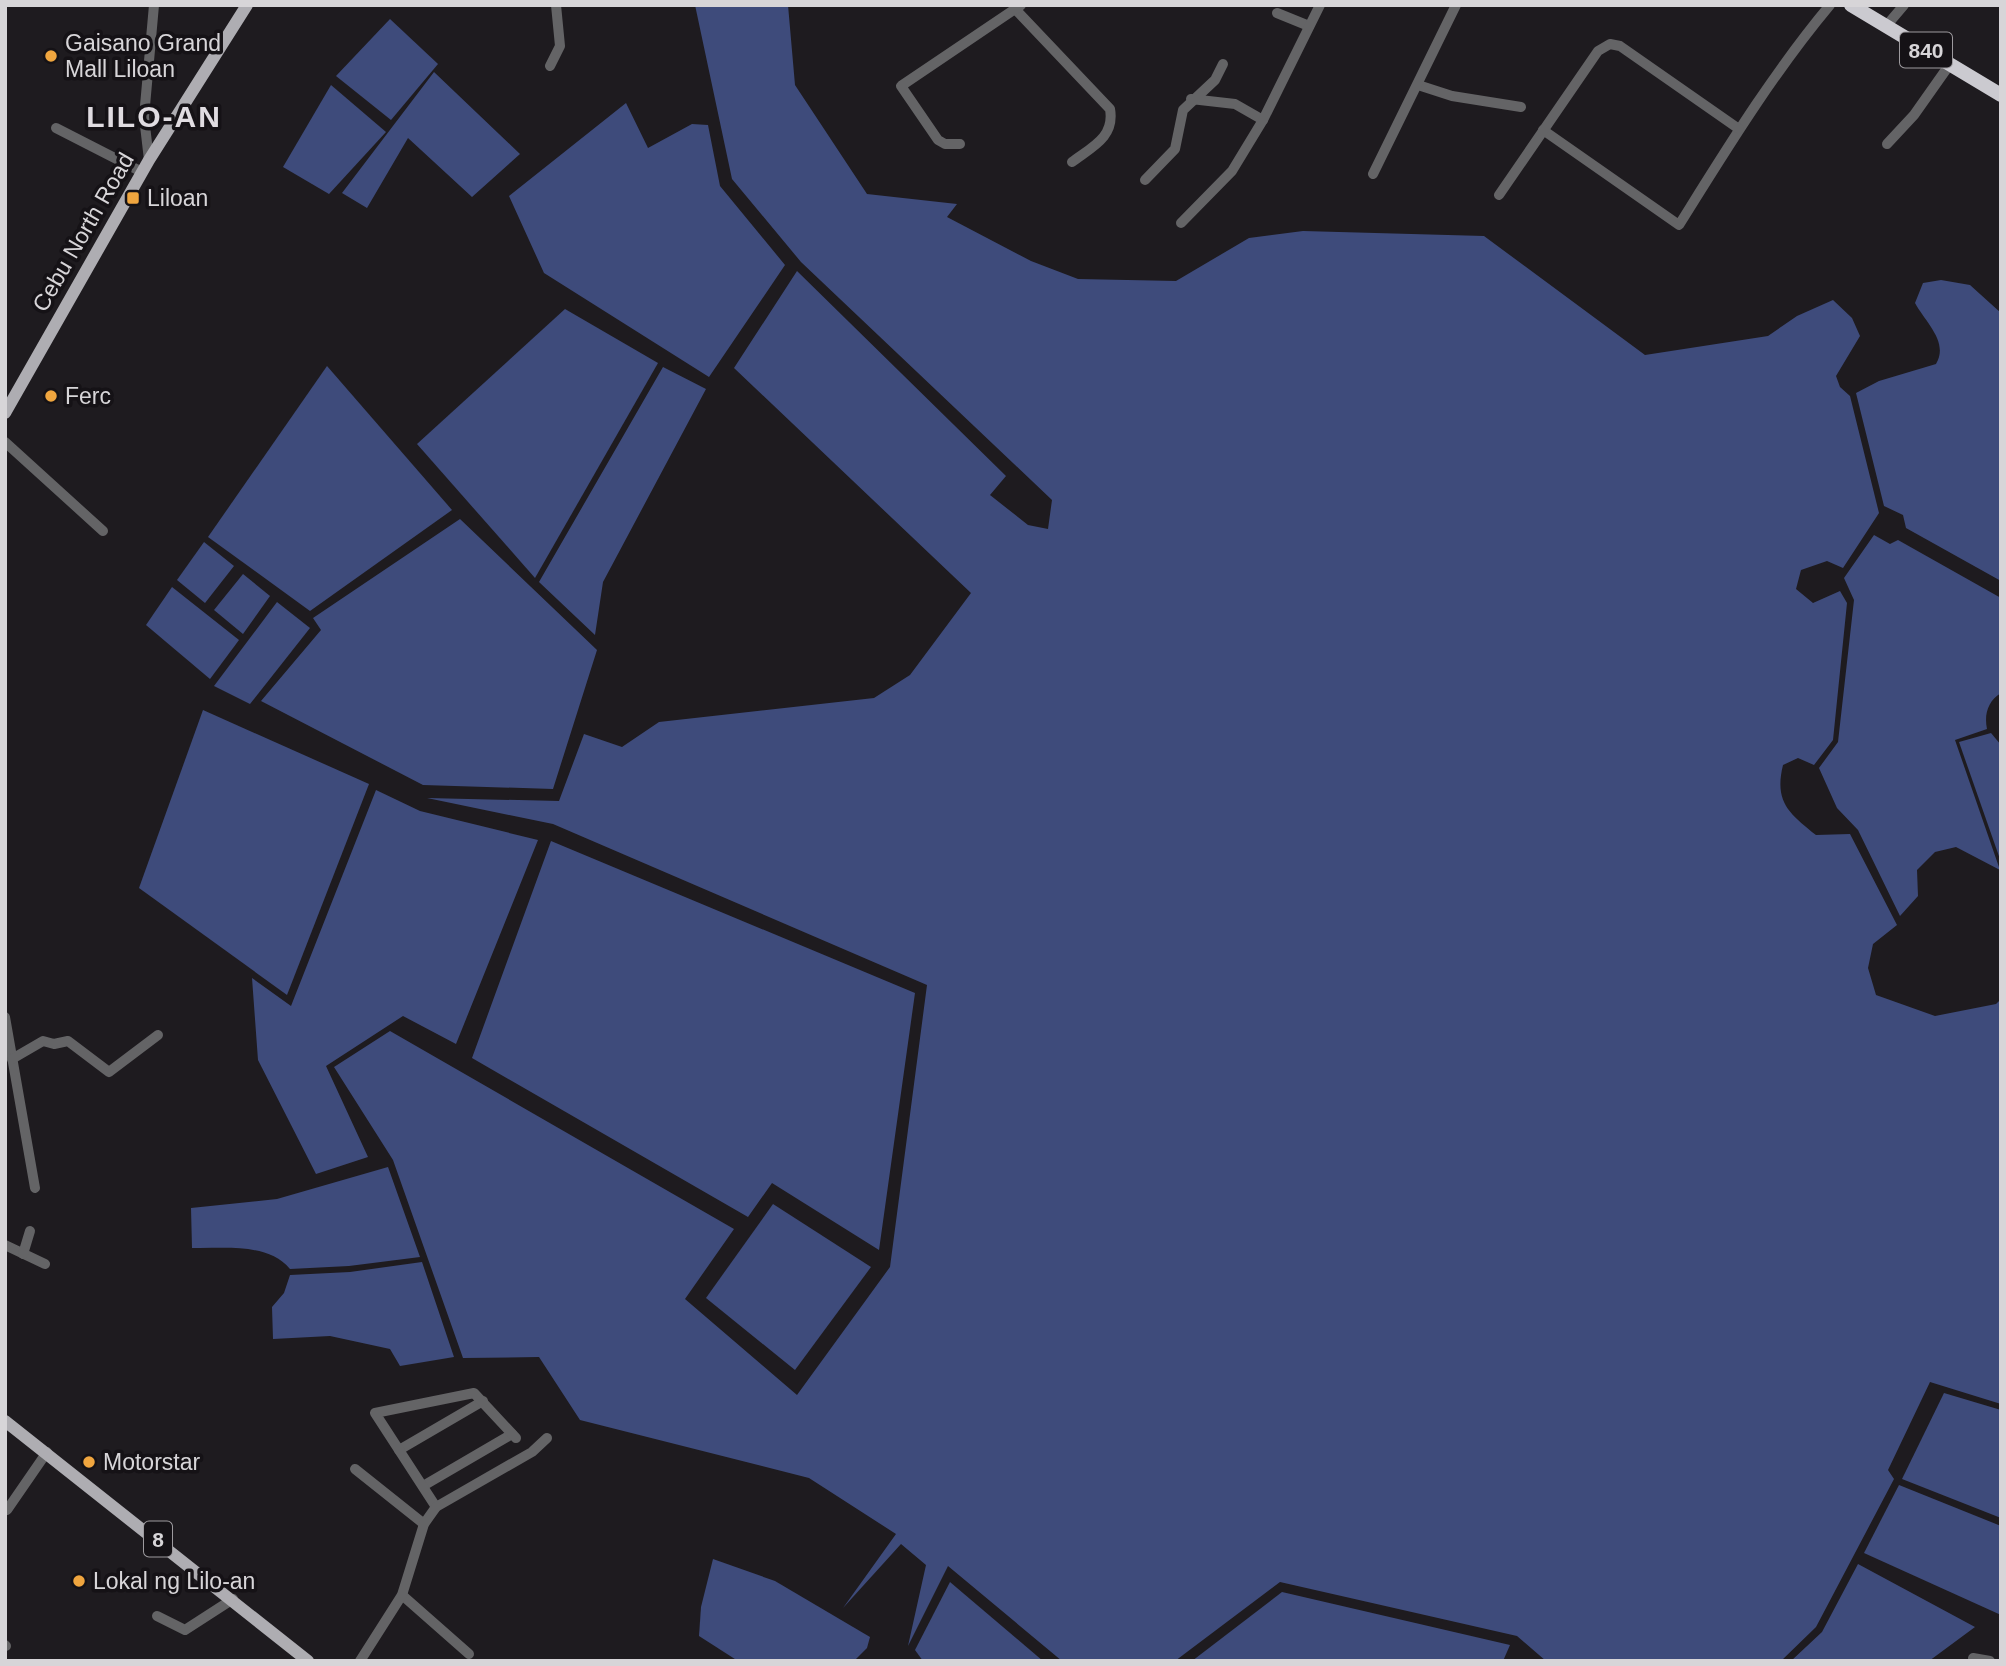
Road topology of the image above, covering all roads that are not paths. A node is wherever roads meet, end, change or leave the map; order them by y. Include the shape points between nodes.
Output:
1 (154, 5) edge
2 (247, 5) edge
3 (556, 5) edge
4 (1320, 5) edge
5 (1456, 5) edge
6 (1830, 5) edge
7 (1851, 5) edge
8 (1904, 5) edge
9 (1019, 8) edge
10 (1277, 13) dead end
11 (1887, 25) junction
12 (1309, 26) junction
13 (1223, 64) dead end
14 (1950, 64) junction
15 (550, 66) dead end
16 (1418, 85) junction
17 (2001, 95) edge
18 (1191, 99) junction
19 (1521, 107) dead end
20 (1263, 120) junction
21 (56, 128) dead end
22 (1739, 129) junction
23 (1543, 131) junction
24 (960, 144) dead end
25 (1887, 144) dead end
26 (1072, 162) dead end
27 (145, 166) junction
28 (1373, 174) dead end
29 (1145, 180) dead end
30 (1499, 195) dead end
31 (1181, 223) dead end
32 (5, 413) edge
33 (5, 442) edge
34 (103, 531) dead end
35 (5, 1017) edge
36 (158, 1035) dead end
37 (12, 1059) junction
38 (34, 1188) dead end
39 (30, 1231) dead end
40 (5, 1245) edge
41 (23, 1254) junction
42 (45, 1264) dead end
43 (483, 1401) junction
44 (5, 1420) edge
45 (547, 1438) dead end
46 (399, 1450) junction
47 (47, 1452) junction
48 (355, 1469) dead end
49 (423, 1486) junction
50 (436, 1507) junction
51 (7, 1510) edge
52 (424, 1524) junction
53 (402, 1595) junction
54 (233, 1599) junction
55 (157, 1616) dead end
56 (469, 1654) dead end
57 (1973, 1658) dead end
58 (308, 1661) edge
59 (360, 1661) edge
60 (1990, 1661) edge

1 - 27 street via 144,117
2 - 27 main road, Cebu North Road
3 - 15 street via 559,46
4 - 12 street
5 - 16 street
6 - 22 street via 1810,26
7 - 11 highway, 840
8 - 11 street
9 - 24 street via 901,86 938,140
9 - 26 street via 1110,109 1110,129 1104,138
10 - 12 street
11 - 14 highway, 840
12 - 20 street
13 - 18 street via 1215,80
14 - 17 highway, 840
14 - 25 street
16 - 19 street via 1452,96
16 - 28 street
18 - 20 street via 1235,104
18 - 29 street via 1183,110 1175,149
20 - 31 street via 1232,171
21 - 27 street
22 - 23 street via 1620,46 1610,44 1598,51
22 - 23 street via 1679,225
23 - 30 street
27 - 32 main road, Cebu North Road
33 - 34 street
35 - 37 street
36 - 37 street via 109,1072 68,1041 43,1041
37 - 38 street
39 - 41 street
40 - 41 street
41 - 42 street
43 - 46 street
43 - 46 street via 474,1393 375,1413
43 - 49 street via 514,1436
44 - 47 main road, 8
45 - 50 street
46 - 49 street
47 - 51 street
47 - 54 main road, 8
48 - 52 street
49 - 50 street
50 - 52 street
52 - 53 street
53 - 56 street
53 - 59 street
54 - 55 street via 185,1630
54 - 58 main road, 8
57 - 60 street

